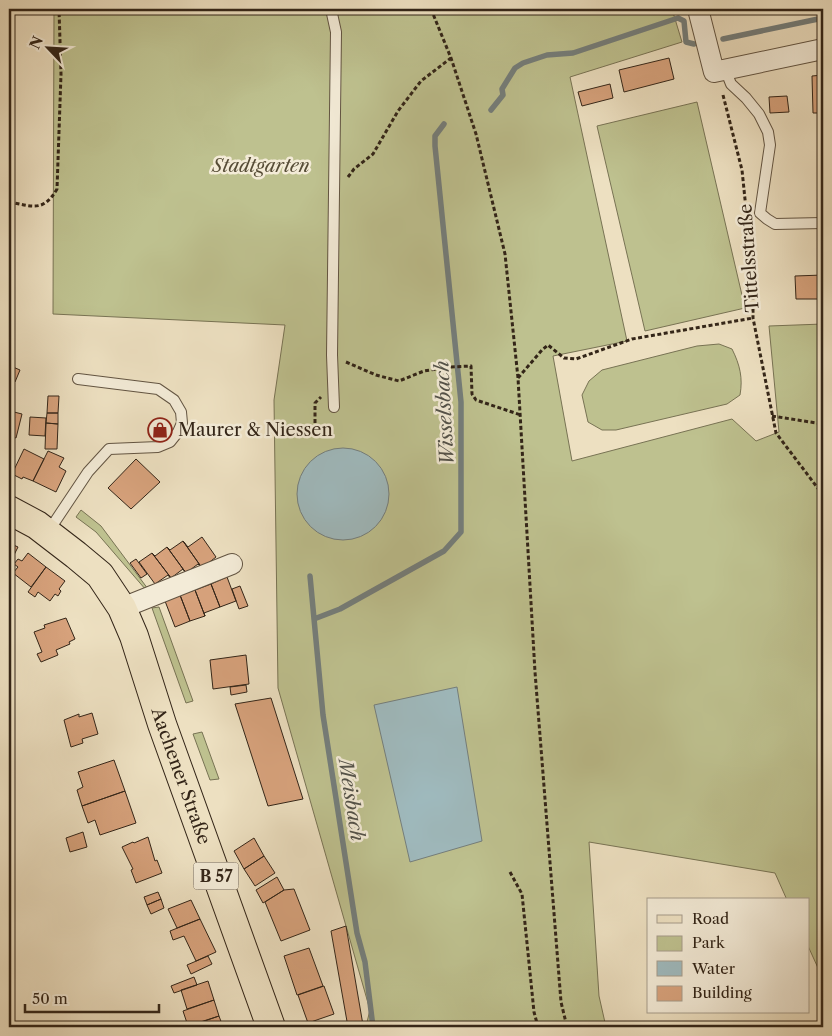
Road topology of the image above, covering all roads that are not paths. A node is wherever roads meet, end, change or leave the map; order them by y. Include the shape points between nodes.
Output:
1 (331, 9) edge
2 (698, 9) edge
3 (823, 49) edge
4 (719, 70) junction
5 (823, 223) edge
6 (78, 379) dead end
7 (334, 407) dead end
8 (9, 510) edge
9 (48, 533) junction
10 (232, 564) dead end
11 (122, 608) junction
12 (271, 1027) edge

1 - 7 lane via 336,32
2 - 4 street
3 - 4 street
4 - 5 lane via 759,114 768,132 770,146 760,212 775,224
6 - 9 lane via 158,389 174,400 181,412 182,424 170,442 158,447 109,449 88,472
8 - 9 main road, Aachener Straße / B 57
9 - 11 main road, Aachener Straße / B 57 via 100,575
10 - 11 street
11 - 12 main road, Aachener Straße / B 57

